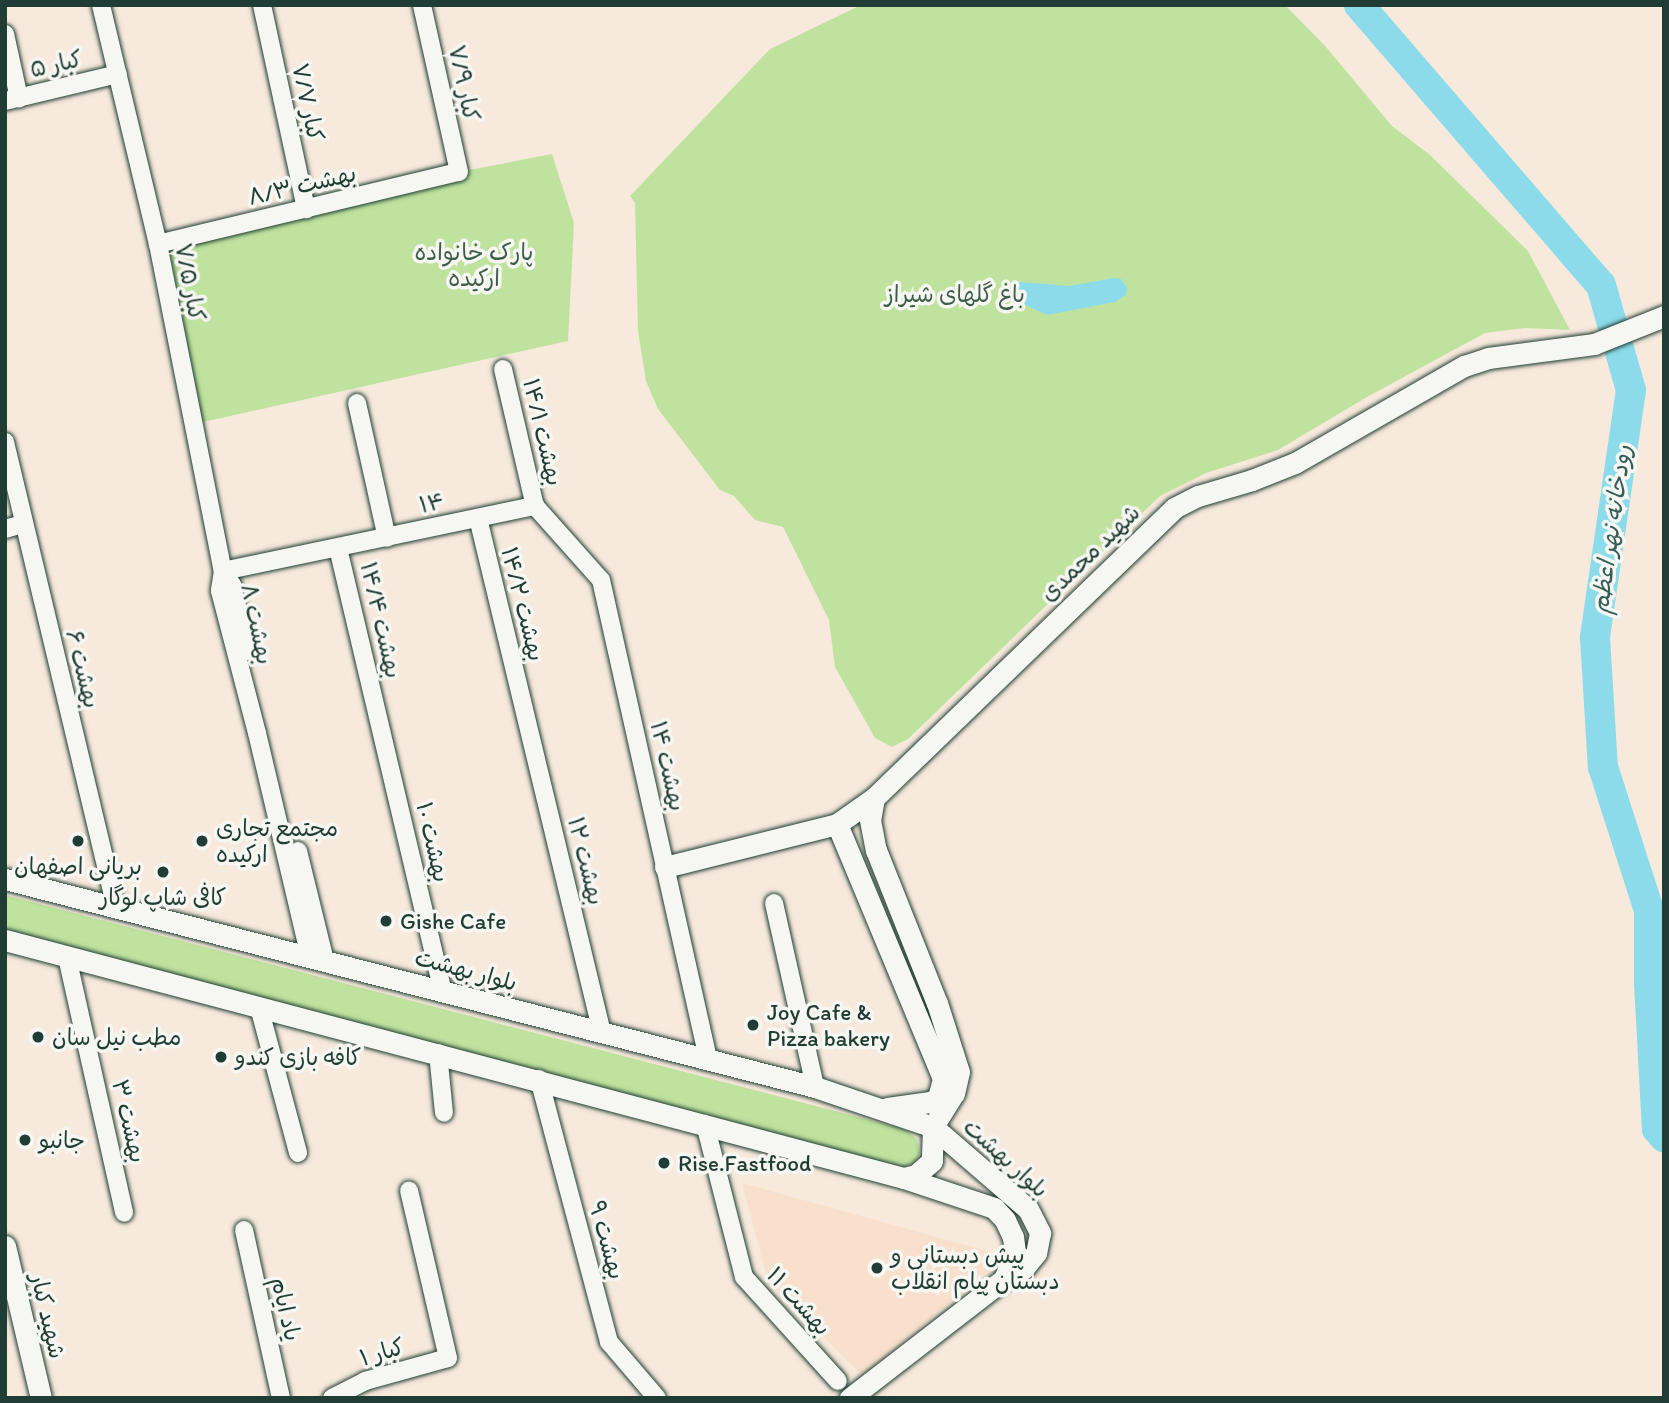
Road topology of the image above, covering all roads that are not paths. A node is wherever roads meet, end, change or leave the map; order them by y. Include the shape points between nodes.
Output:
1 (101, 5) edge
2 (262, 5) edge
3 (422, 5) edge
4 (5, 34) edge
5 (118, 74) junction
6 (12, 99) edge
7 (459, 172) joint
8 (306, 209) junction
9 (158, 244) junction
10 (1664, 316) edge
11 (503, 369) dead end
12 (357, 403) dead end
13 (5, 442) edge
14 (535, 506) junction
15 (478, 518) junction
16 (14, 527) edge
17 (387, 538) junction
18 (338, 548) junction
19 (223, 571) junction
20 (522, 701) joint
21 (375, 703) joint
22 (874, 798) junction
23 (837, 824) junction
24 (665, 867) junction
25 (5, 879) edge
26 (774, 902) dead end
27 (116, 908) junction
28 (8, 943) edge
29 (67, 957) junction
30 (318, 959) junction
31 (443, 992) junction
32 (259, 1007) junction
33 (602, 1032) junction
34 (438, 1053) junction
35 (708, 1060) junction
36 (539, 1079) junction
37 (815, 1087) junction
38 (882, 1108) junction
39 (444, 1113) dead end
40 (705, 1124) junction
41 (933, 1127) junction
42 (298, 1153) dead end
43 (904, 1178) junction
44 (409, 1190) dead end
45 (124, 1213) dead end
46 (244, 1230) dead end
47 (5, 1246) edge
48 (1004, 1279) junction
49 (844, 1389) edge
50 (41, 1398) edge
51 (281, 1398) edge
52 (332, 1398) edge
53 (657, 1398) edge

1 - 5 street, ۷/۵ کبار
2 - 8 street, ۷/۷ کبار
3 - 7 street, ۷/۹ کبار
4 - 6 street
5 - 6 street, ۵ کبار
5 - 9 street, ۷/۵ کبار
7 - 8 street, بهشت ۸/۳
8 - 9 street, بهشت ۸/۳
9 - 19 street, ۷/۵ کبار
10 - 22 street, شهید محمدی via 1594,344 1489,358 1464,366 1294,463 1174,508
11 - 14 street, ۱۴/۱ بهشت
12 - 17 street
13 - 16 street, ۶ بهشت
14 - 15 street, ۱۴
14 - 24 street, ۱۴ بهشت via 601,580
15 - 17 street, ۱۴
15 - 20 street, ۱۴/۲ بهشت
16 - 27 street, ۶ بهشت
17 - 18 street, ۱۴
18 - 19 street, ۱۴
18 - 21 street, ۱۴/۴ بهشت
19 - 30 street, ۸ بهشت via 232,585
20 - 33 street, ۱۲ بهشت
21 - 31 street, ۱۰ بهشت
22 - 23 street, شهید محمدی
22 - 41 street via 870,820 876,850 937,1003 959,1072 954,1093
23 - 24 street, شهید محمدی
23 - 38 street via 943,1079 938,1097 930,1102
24 - 35 street, ۱۴ بهشت
25 - 27 street, بلوار بهشت
26 - 37 street
27 - 30 street, بلوار بهشت
28 - 29 street, بلوار بهشت
29 - 32 street, بلوار بهشت
29 - 45 street, ۳ بهشت
30 - 31 street, بلوار بهشت
31 - 33 street, بلوار بهشت
32 - 34 street, بلوار بهشت
32 - 42 street
33 - 35 street, بلوار بهشت
34 - 36 street, بلوار بهشت
34 - 39 street
35 - 37 street, بلوار بهشت
36 - 40 street, بلوار بهشت
36 - 53 street, ۹ بهشت via 609,1342
37 - 38 street, بلوار بهشت
38 - 41 street, بلوار بهشت
40 - 43 street, بلوار بهشت
40 - 49 street, ۱۱ بهشت via 744,1277
41 - 43 street via 932,1161 916,1175
41 - 48 street, بلوار بهشت via 1028,1209 1037,1222 1036,1253 1024,1268
43 - 48 street, بلوار بهشت via 994,1208 1013,1237 1015,1252
44 - 52 street, ۱ کبار via 448,1358 365,1381
46 - 51 street, یاد ایام
47 - 50 street, شهید کبار
48 - 49 street

